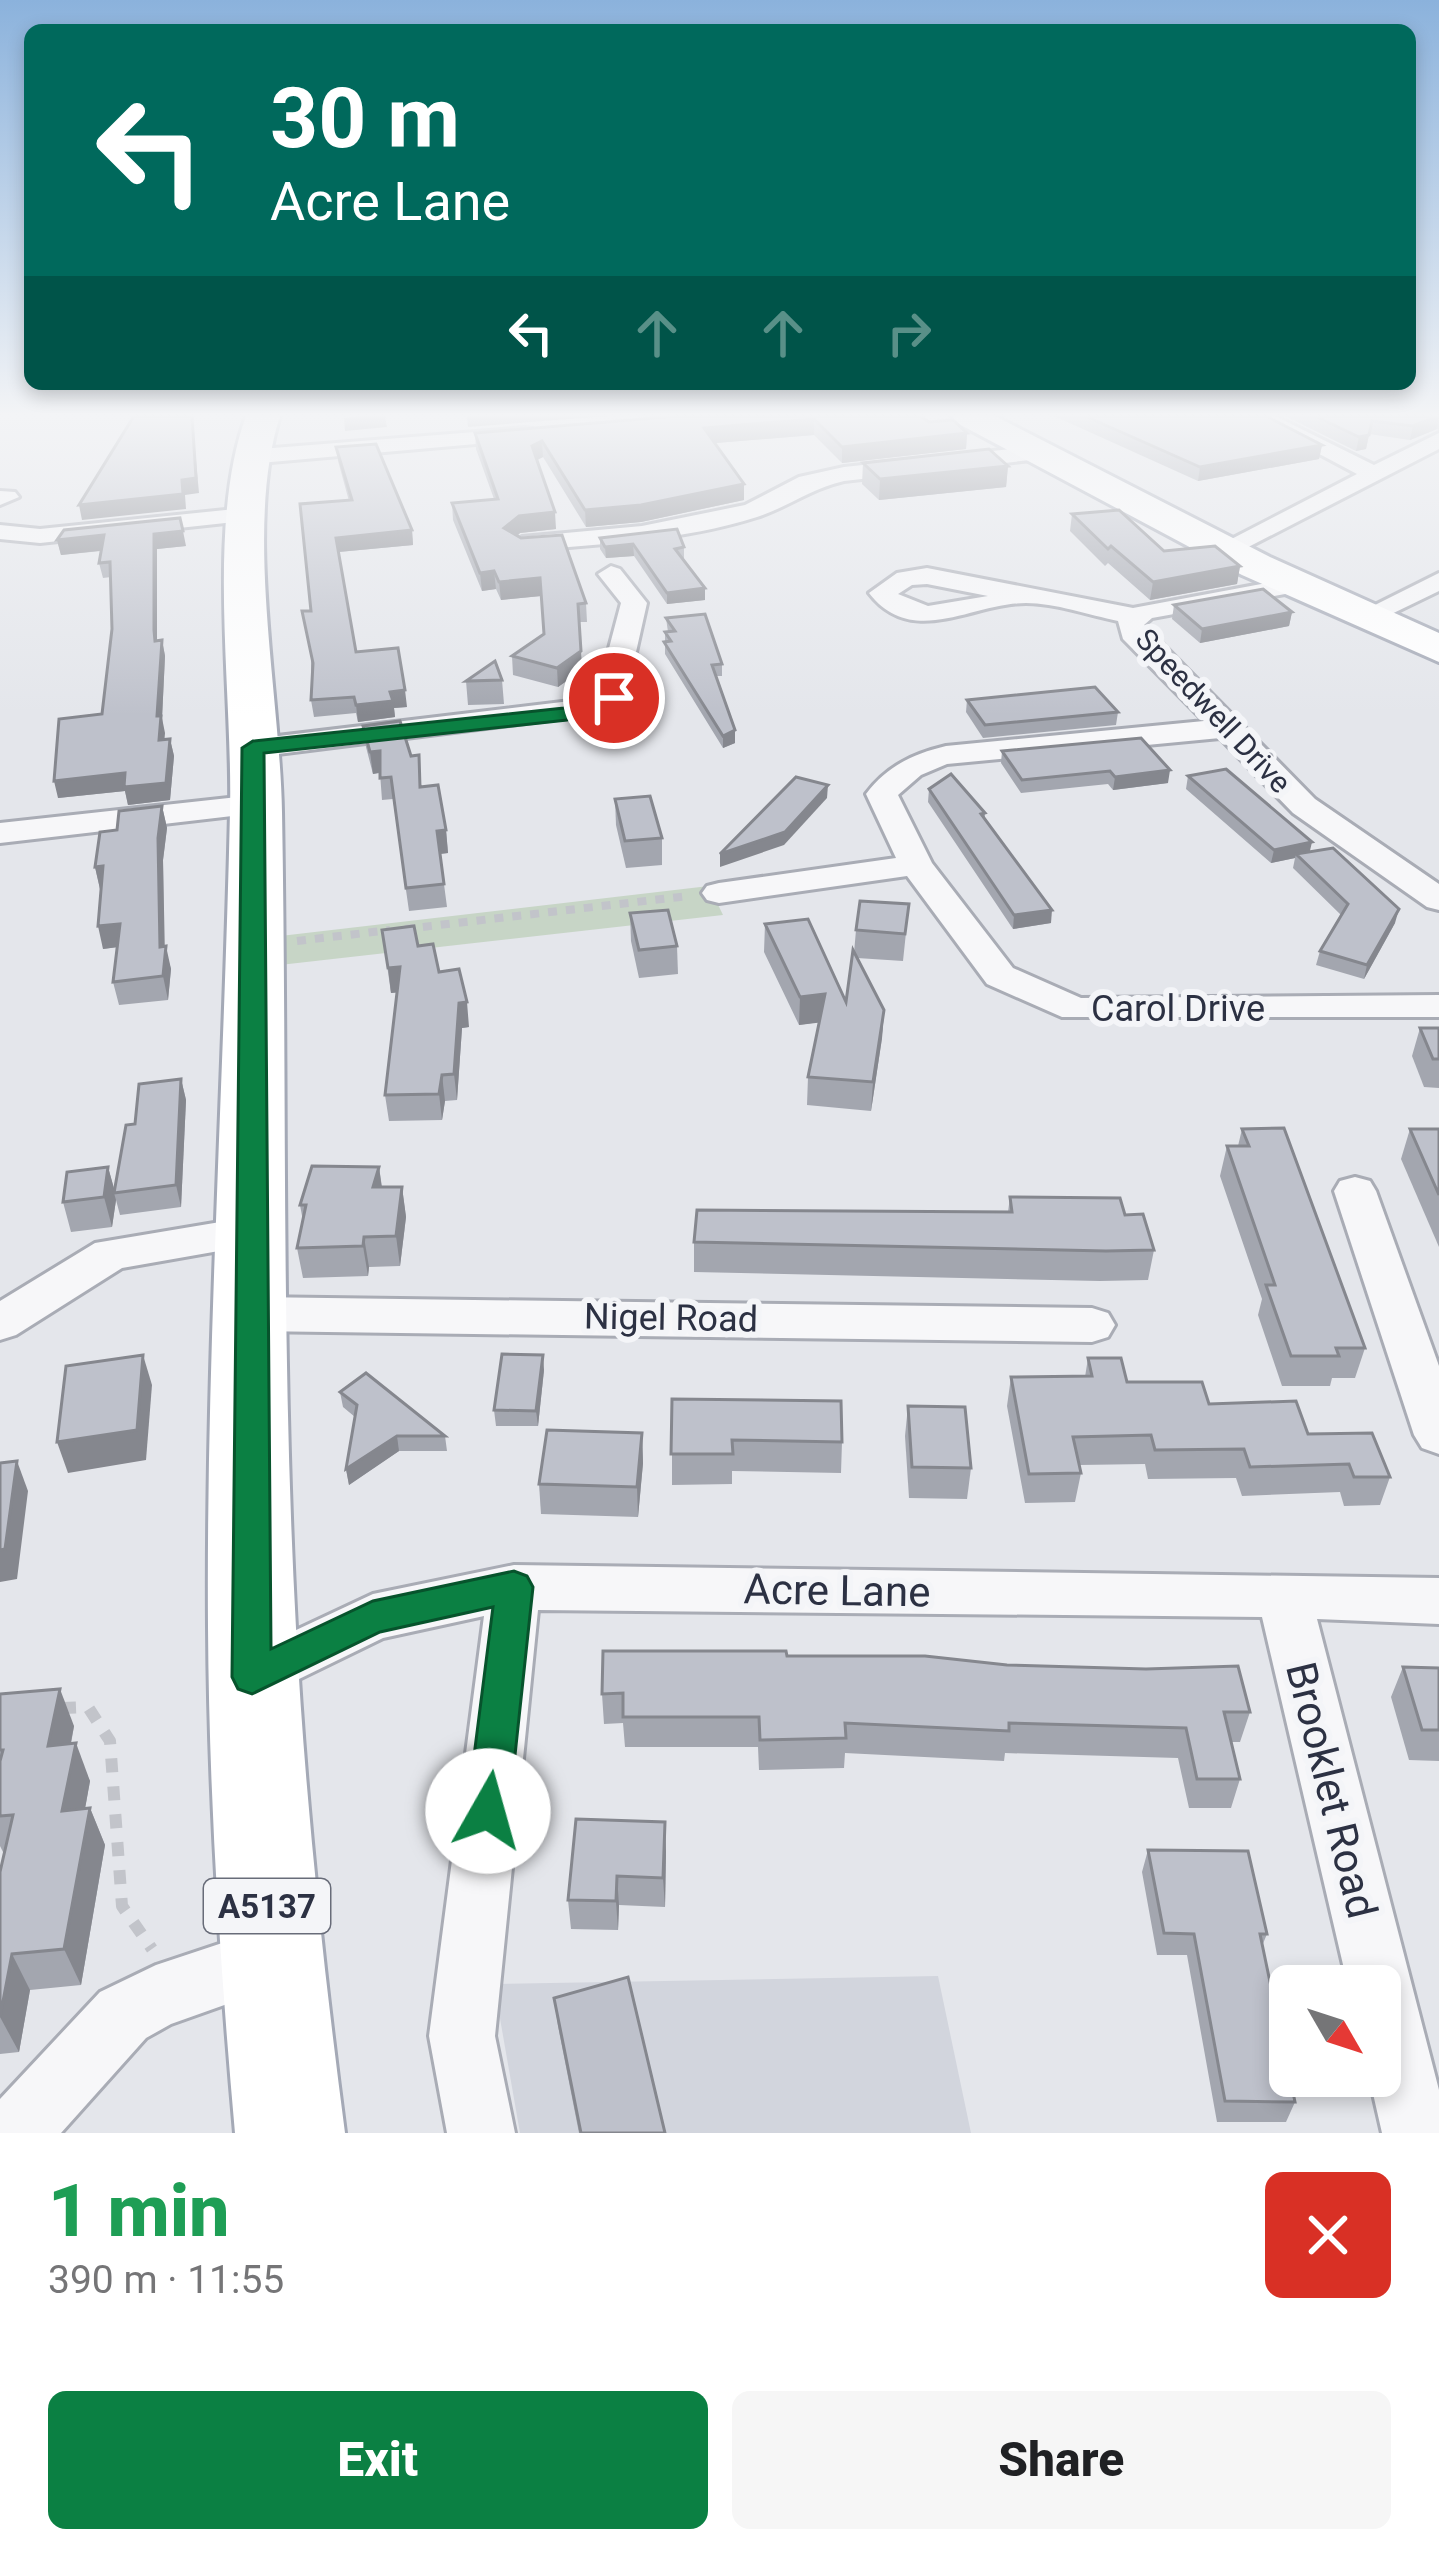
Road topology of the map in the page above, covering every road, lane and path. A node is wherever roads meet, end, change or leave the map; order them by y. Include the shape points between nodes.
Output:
1 (99, 516) edge
2 (252, 516) edge
3 (729, 516) edge
4 (1159, 516) edge
5 (1297, 516) edge
6 (0, 532) edge
7 (522, 544) edge
8 (1227, 551) junction
9 (1439, 581) edge
10 (1298, 585) junction
11 (580, 591) edge
12 (1021, 596) dead end
13 (1133, 616) junction
14 (1366, 616) junction
15 (1439, 649) edge
16 (1229, 728) junction
17 (254, 776) junction
18 (0, 832) edge
19 (916, 865) junction
20 (719, 892) joint
21 (1439, 900) edge
22 (254, 946) junction
23 (1439, 1006) edge
24 (1355, 1191) dead end
25 (250, 1232) junction
26 (250, 1314) junction
27 (0, 1323) edge
28 (1093, 1325) dead end
29 (1439, 1436) edge
30 (514, 1587) junction
31 (1283, 1595) junction
32 (1439, 1601) edge
33 (252, 1677) junction
34 (53, 1708) edge
35 (1375, 1965) edge
36 (225, 1974) junction
37 (1401, 2072) edge
38 (15, 2133) edge
39 (290, 2133) edge
40 (481, 2133) edge
41 (1416, 2133) edge

1 - 6 street via 40,536
2 - 17 main road, A5137
3 - 7 street
4 - 8 main road
5 - 8 street
8 - 10 main road
9 - 14 street
10 - 13 street, Speedwell Drive
10 - 14 main road
11 - 17 street via 615,579 634,603 622,652 628,685 596,707
12 - 13 street
13 - 16 street, Speedwell Drive via 1133,633
14 - 15 main road
16 - 19 street, Carol Drive via 919,762 882,794
16 - 21 street, Speedwell Drive via 1304,806
17 - 18 street
17 - 22 main road, A5137
19 - 20 street
19 - 23 street, Carol Drive via 1000,976 1075,1009
20 - 22 path
22 - 25 main road, A5137
24 - 29 street
25 - 26 main road, A5137
25 - 27 street via 111,1254
26 - 28 street, Nigel Road
26 - 33 main road, A5137
30 - 31 street, Acre Lane
30 - 33 street, Acre Lane via 373,1617
30 - 40 street via 462,2036
31 - 32 street, Acre Lane
31 - 35 street, Brooklet Road
33 - 36 main road, A5137
34 - 36 path via 88,1707 110,1741 122,1906
36 - 38 street via 123,2015
36 - 39 main road, A5137
37 - 41 street, Brooklet Road

